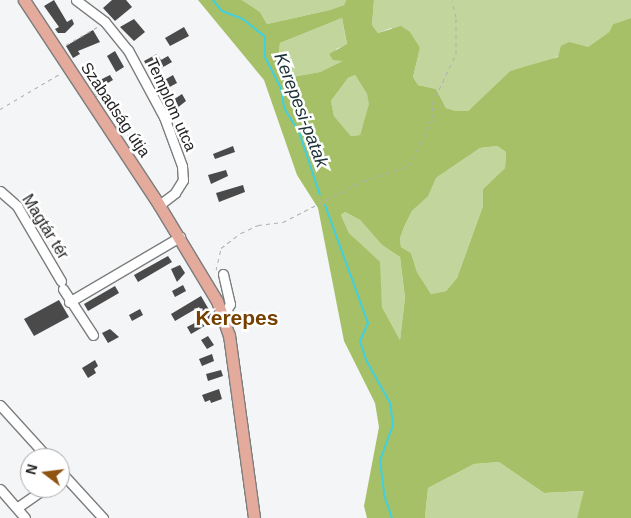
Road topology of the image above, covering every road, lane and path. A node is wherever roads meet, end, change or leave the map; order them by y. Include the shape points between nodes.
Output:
1 (24, 0) edge
2 (76, 0) edge
3 (452, 0) edge
4 (105, 22) junction
5 (57, 51) junction
6 (68, 69) junction
7 (0, 109) edge
8 (0, 191) edge
9 (159, 205) junction
10 (180, 237) junction
11 (222, 274) joint
12 (68, 302) junction
13 (223, 316) junction
14 (93, 335) dead end
15 (0, 406) edge
16 (39, 448) edge
17 (70, 484) edge
18 (0, 489) edge
19 (31, 498) edge
20 (18, 507) junction
21 (25, 518) edge
22 (103, 518) edge
23 (254, 518) edge

1 - 5 main road, Szabadság útja
2 - 4 street, Templom utca
3 - 11 path via 456,18 456,54 432,104 433,118 409,166 364,181 283,222 258,225 242,233 219,250 215,265 216,271
4 - 5 path
4 - 9 street, Templom utca via 141,70 164,117 182,166 181,186
5 - 6 main road, Szabadság útja
6 - 7 path
6 - 9 main road, Szabadság útja
8 - 12 street, Magtár tér via 17,206 62,285
9 - 10 main road, Szabadság útja
10 - 12 street
10 - 13 main road, Szabadság útja via 207,281
11 - 13 street, Szabadság útja via 230,304
12 - 14 street
13 - 23 main road, Szabadság útja via 229,336
15 - 16 street
17 - 22 street
18 - 20 street
19 - 20 street
20 - 21 street

